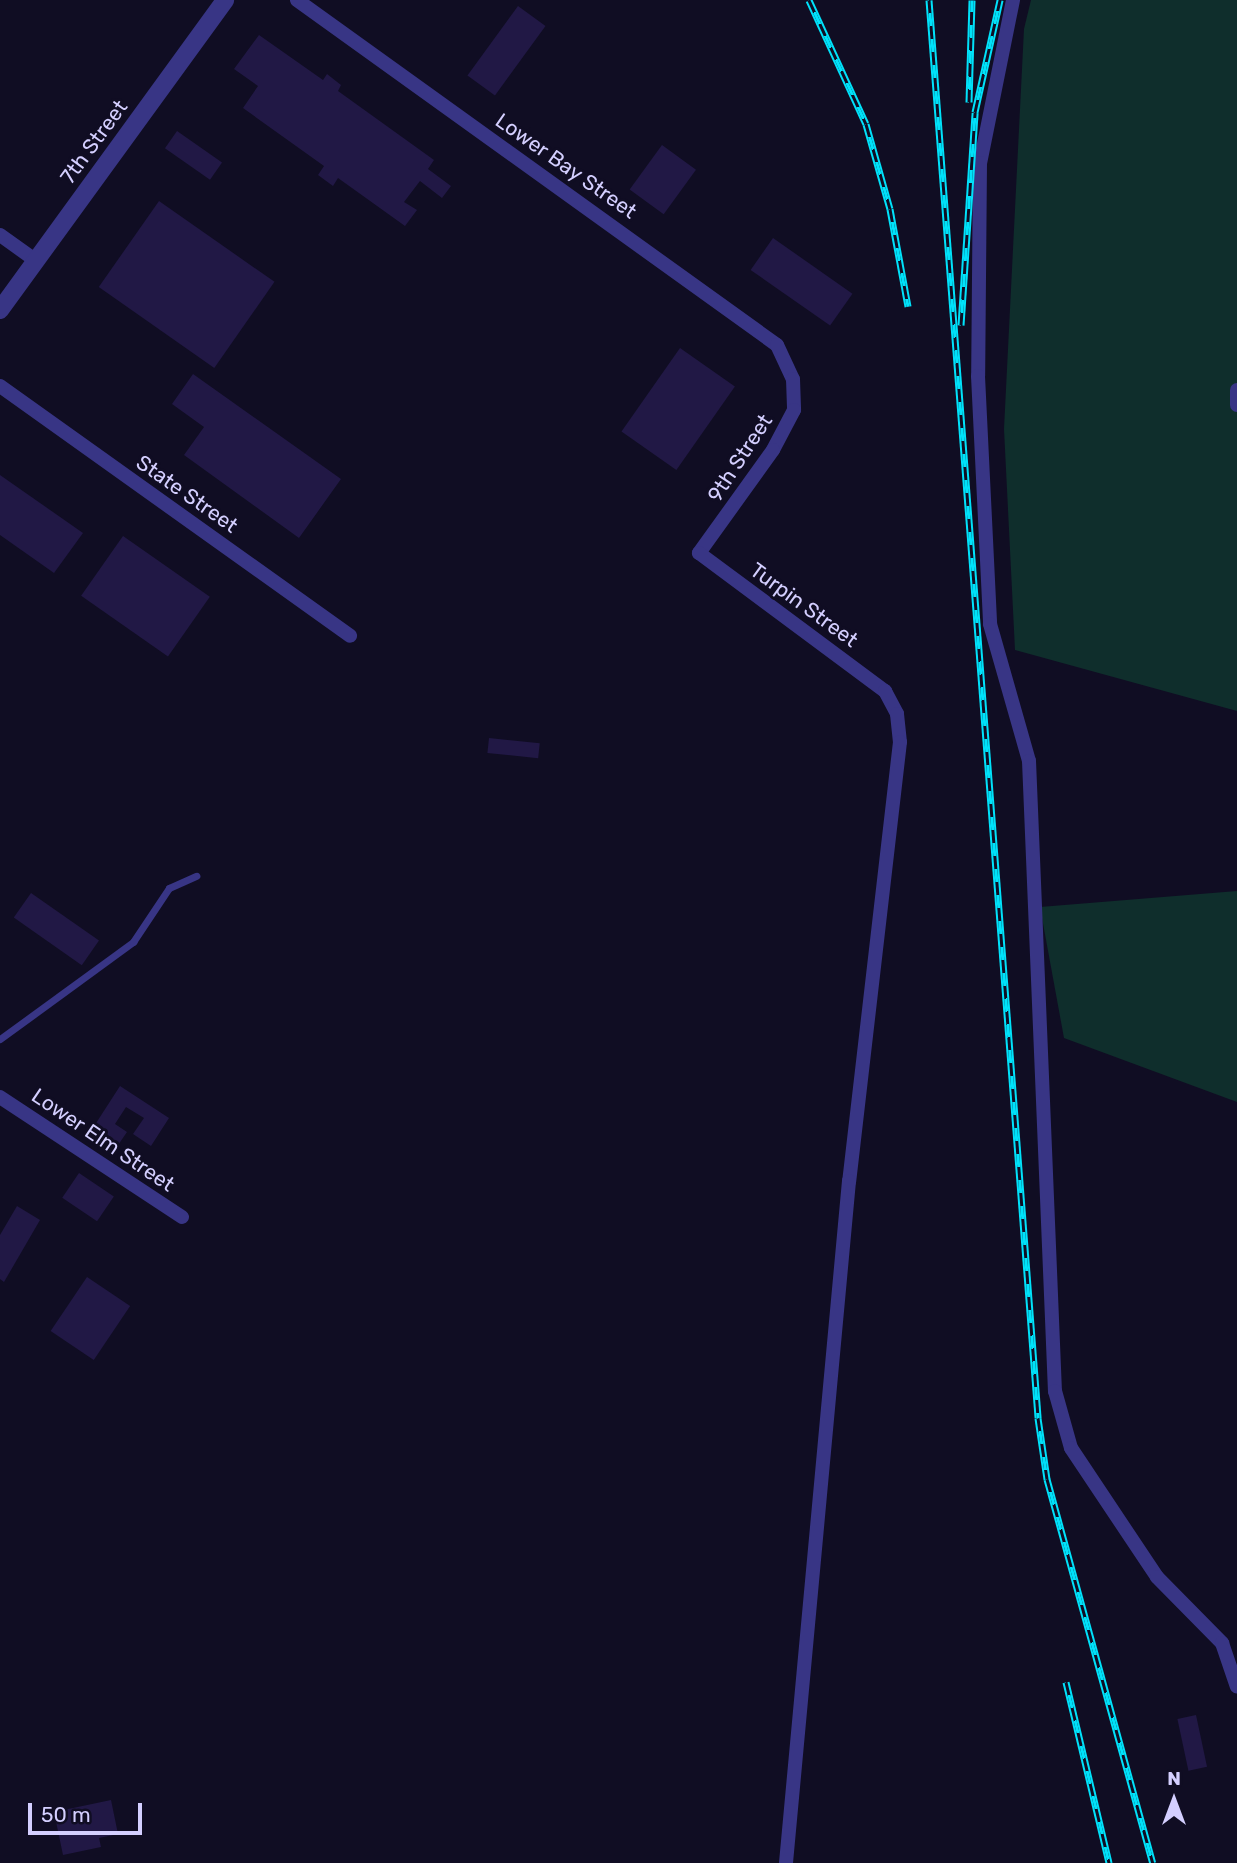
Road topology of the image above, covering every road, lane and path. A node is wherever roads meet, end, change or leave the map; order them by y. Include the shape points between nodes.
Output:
1 (225, 0) edge
2 (297, 0) edge
3 (1013, 0) edge
4 (0, 235) edge
5 (36, 260) junction
6 (0, 310) edge
7 (793, 379) joint
8 (0, 386) edge
9 (1237, 390) edge
10 (1237, 405) edge
11 (699, 553) joint
12 (350, 636) dead end
13 (196, 876) dead end
14 (0, 1039) edge
15 (0, 1097) edge
16 (182, 1217) dead end
17 (1237, 1687) edge
18 (786, 1863) edge

1 - 5 street, 7th Street
2 - 7 street, Lower Bay Street via 766,334 789,362
3 - 17 street via 980,163 978,376 990,624 1029,761 1055,1391 1071,1448 1157,1577 1222,1643
4 - 5 street
5 - 6 street, 7th Street
7 - 11 street, 9th Street via 795,401 786,430
8 - 12 street, State Street
9 - 10 street
11 - 18 street, Turpin Street via 885,691 897,714 900,742 849,1181
13 - 14 lane via 169,888 133,943
15 - 16 street, Lower Elm Street

